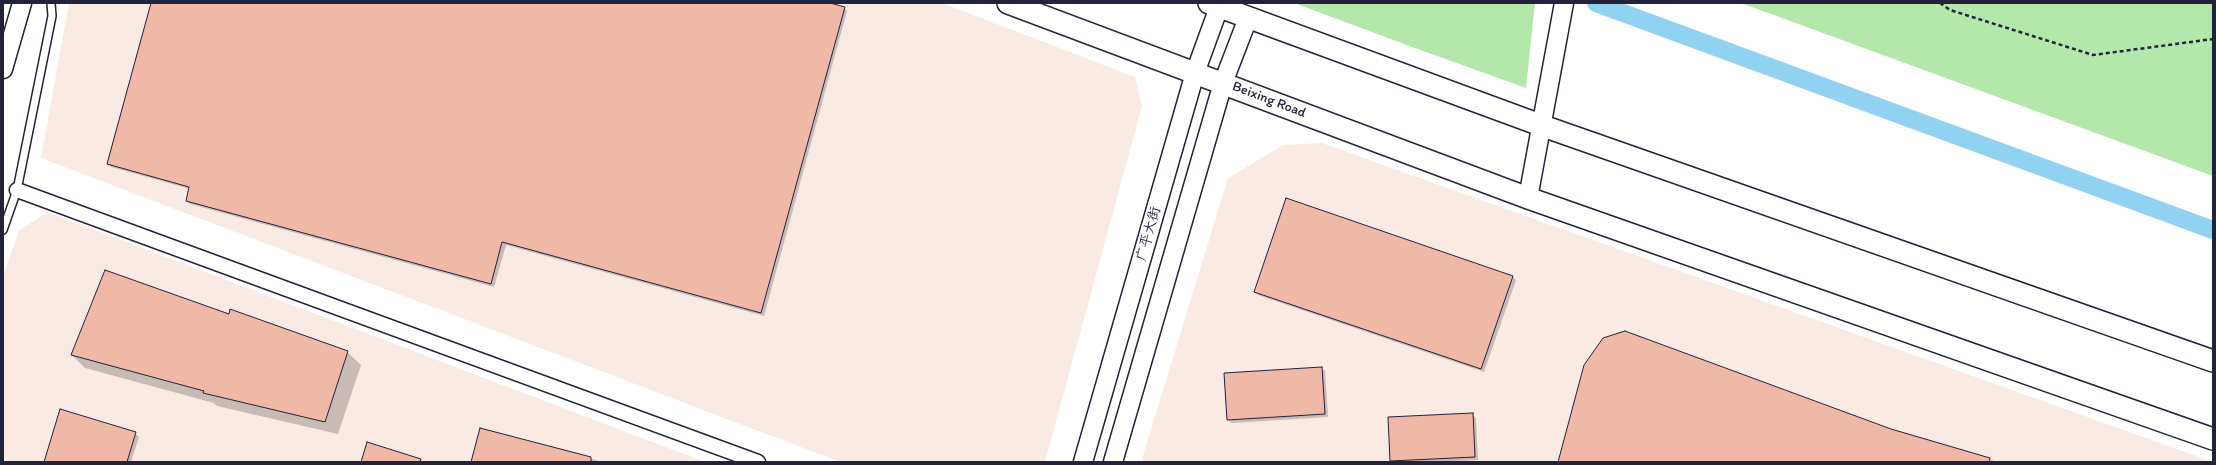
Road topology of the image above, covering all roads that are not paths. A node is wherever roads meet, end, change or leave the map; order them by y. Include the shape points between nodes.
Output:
1 (22, 3) edge
2 (51, 3) edge
3 (1008, 3) edge
4 (1564, 3) edge
5 (1214, 5) edge
6 (1248, 18) junction
7 (3, 69) edge
8 (1195, 73) junction
9 (1223, 83) junction
10 (1543, 126) junction
11 (17, 190) junction
12 (1528, 198) junction
13 (3, 230) edge
14 (2213, 362) edge
15 (2213, 439) edge
16 (758, 462) edge
17 (1083, 462) edge
18 (1113, 462) edge

1 - 7 street
2 - 11 lane via 52,16
3 - 8 main road, Beixing Road
4 - 10 street
5 - 6 main road
5 - 8 street, 广平大街
6 - 9 street, 广平大街
6 - 10 main road
8 - 9 main road, Beixing Road
8 - 17 street, 广平大街
9 - 12 main road, Beixing Road
9 - 18 street, 广平大街
10 - 12 street
10 - 14 main road
11 - 13 lane
11 - 16 street
12 - 15 main road, Beixing Road

